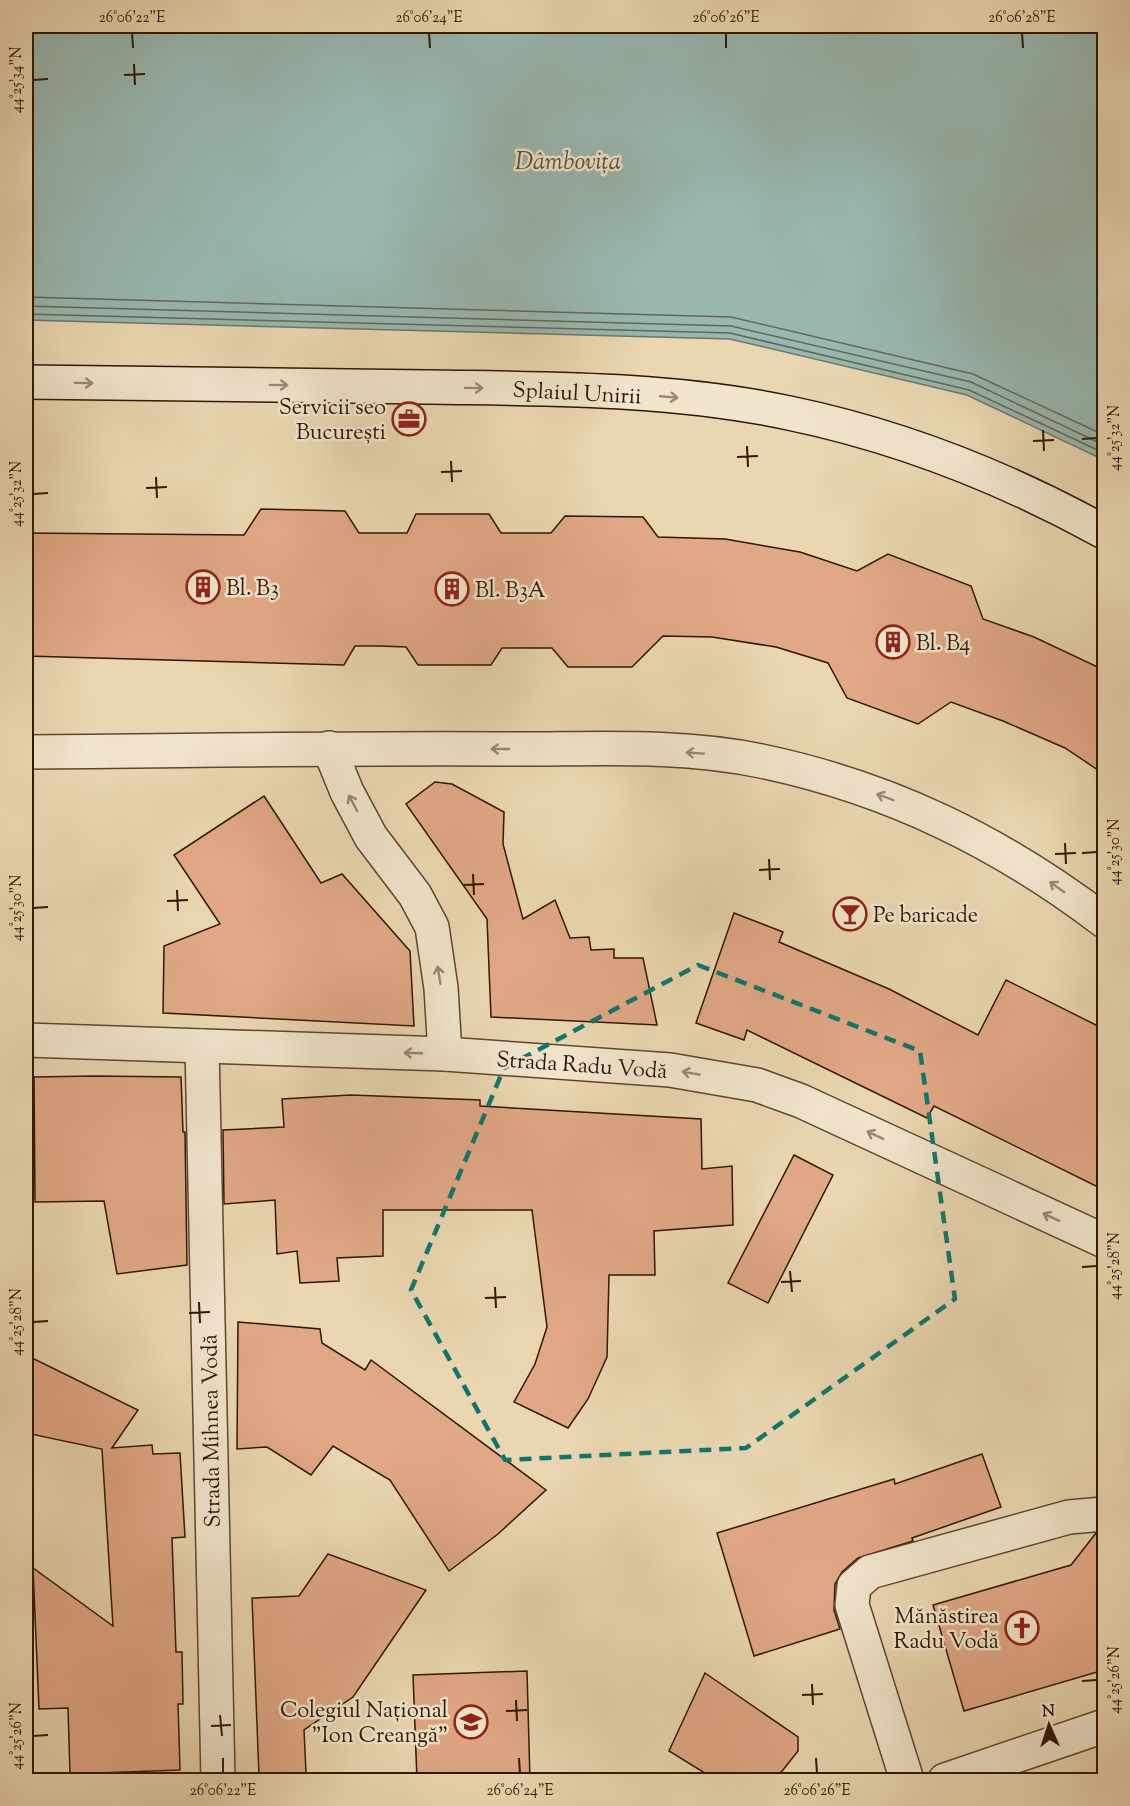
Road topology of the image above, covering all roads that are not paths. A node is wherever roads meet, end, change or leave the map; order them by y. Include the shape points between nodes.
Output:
1 (26, 382) edge
2 (1104, 532) edge
3 (329, 748) junction
4 (26, 752) edge
5 (1104, 921) edge
6 (26, 1040) edge
7 (202, 1046) junction
8 (445, 1054) junction
9 (1104, 1241) edge
10 (1104, 1514) edge
11 (1104, 1726) edge
12 (218, 1780) edge
13 (907, 1780) edge
14 (945, 1780) edge

1 -> 2 street, Splaiul Unirii via 515,388 704,399 789,413 941,456 1024,491
3 - 4 street
5 -> 3 street via 1039,874 951,826 855,786 768,763 669,751
8 -> 3 street via 432,927 415,895 371,837
6 - 7 street, Strada Radu Vodă
8 -> 7 street, Strada Radu Vodă
7 - 12 street, Strada Mihnea Vodă
9 -> 8 street, Strada Radu Vodă via 801,1101 756,1085 670,1070
10 - 13 street via 1069,1517 870,1572 854,1586 852,1605
11 - 14 street

